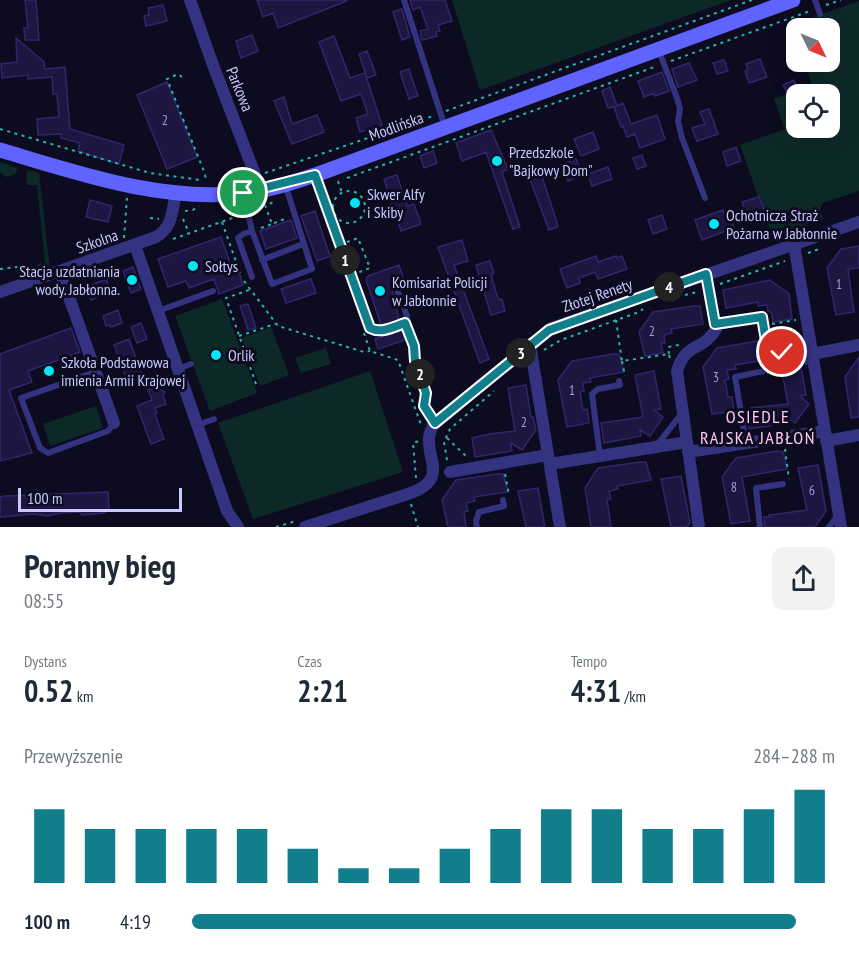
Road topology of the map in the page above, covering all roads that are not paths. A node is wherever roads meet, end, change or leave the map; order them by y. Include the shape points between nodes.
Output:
1 (190, 0) edge
2 (404, 0) edge
3 (793, 0) edge
4 (815, 0) edge
5 (819, 11) road end
6 (661, 57) junction
7 (443, 120) junction
8 (0, 150) edge
9 (315, 175) junction
10 (262, 182) junction
11 (285, 184) junction
12 (176, 192) junction
13 (243, 193) junction
14 (705, 198) dead end
15 (859, 222) edge
16 (252, 231) junction
17 (303, 244) junction
18 (794, 244) junction
19 (129, 247) junction
20 (262, 260) junction
21 (60, 272) junction
22 (706, 274) junction
23 (252, 277) dead end
24 (213, 291) dead end
25 (0, 292) edge
26 (398, 292) dead end
27 (157, 311) junction
28 (762, 317) dead end
29 (405, 323) junction
30 (715, 324) junction
31 (530, 345) junction
32 (859, 345) edge
33 (808, 355) junction
34 (191, 364) dead end
35 (177, 369) junction
36 (764, 371) road end
37 (95, 372) junction
38 (619, 381) dead end
39 (682, 412) junction
40 (214, 419) dead end
41 (114, 423) joint
42 (439, 425) junction
43 (197, 426) junction
44 (859, 435) edge
45 (825, 436) junction
46 (746, 443) junction
47 (656, 447) junction
48 (688, 447) junction
49 (600, 456) junction
50 (549, 460) junction
51 (450, 472) road end
52 (787, 483) road end
53 (503, 500) road end
54 (838, 514) junction
55 (232, 525) edge
56 (305, 527) edge
57 (477, 527) edge
58 (561, 527) edge
59 (699, 527) edge
60 (760, 527) edge
61 (829, 527) edge
62 (841, 527) edge

1 - 10 street, Parkowa
2 - 7 lane
3 - 6 main road, Modlińska
4 - 5 lane
6 - 7 main road, Modlińska
6 - 14 lane via 680,109 682,138
7 - 9 main road, Modlińska
8 - 12 main road, Modlińska via 130,186
9 - 11 main road, Modlińska
9 - 29 lane via 370,328 382,331
10 - 11 main road, Modlińska
10 - 13 main road, Modlińska
11 - 17 lane
12 - 13 main road, Modlińska
12 - 19 street, Szkolna via 164,232
13 - 16 lane
15 - 18 street, Złotej Renety
16 - 20 lane
16 - 23 lane via 238,238
17 - 20 lane
17 - 20 lane via 312,269 272,284
18 - 22 street, Złotej Renety
18 - 33 street
19 - 21 street, Szkolna
19 - 27 street
21 - 25 street, Szkolna
21 - 37 street
22 - 30 street
22 - 31 street, Złotej Renety via 552,328
24 - 27 lane
26 - 29 lane via 407,316
27 - 35 street
28 - 30 street
29 - 42 lane via 426,393 424,406
30 - 39 street via 711,337 680,359 677,371
31 - 42 street, Złotej Renety
31 - 50 street
32 - 33 street
33 - 45 street
34 - 35 lane
35 - 43 street
36 - 46 lane via 735,377
37 - 41 street
37 - 41 lane via 21,398 40,448 48,453 108,431
38 - 49 lane via 620,385 598,388 592,394
39 - 47 lane
39 - 48 street
40 - 43 lane
42 - 56 street via 431,428 429,439 433,477 421,490
43 - 55 street
44 - 45 street
45 - 46 street
45 - 54 street
46 - 48 street
47 - 48 street
47 - 49 street
48 - 59 street
49 - 50 street
50 - 51 street
50 - 58 street
52 - 60 lane via 756,488
53 - 57 lane via 504,506 478,512
54 - 61 lane
54 - 62 street

